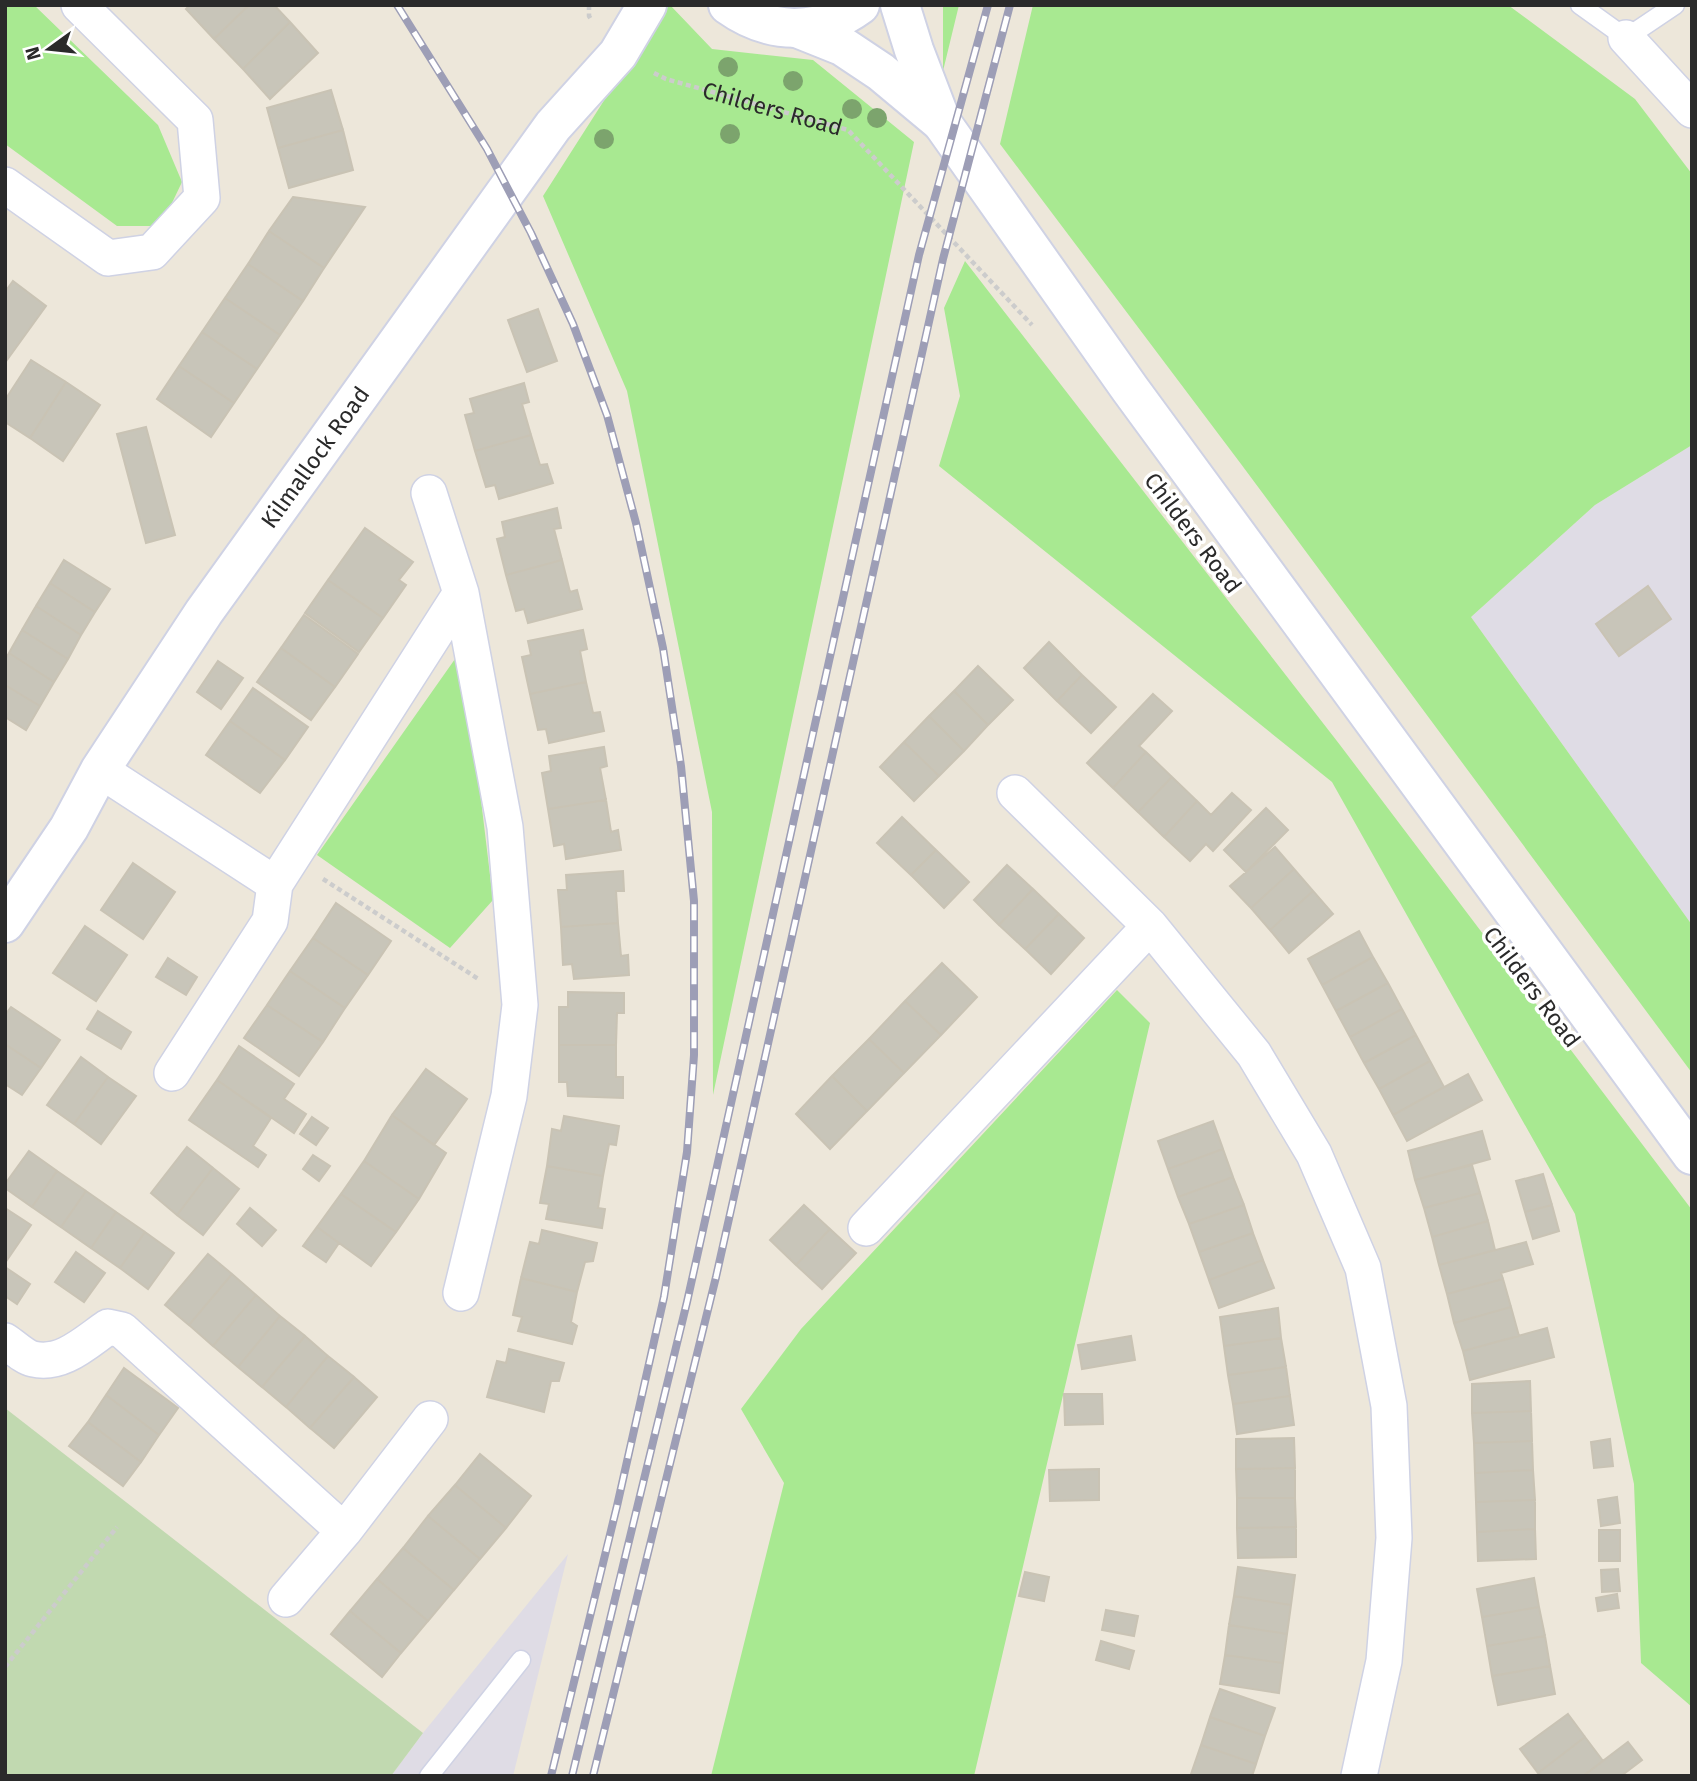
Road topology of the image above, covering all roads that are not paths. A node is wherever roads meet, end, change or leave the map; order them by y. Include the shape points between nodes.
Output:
1 (79, 5) edge
2 (647, 5) edge
3 (727, 5) edge
4 (860, 5) edge
5 (900, 5) edge
6 (1580, 5) edge
7 (1675, 5) edge
8 (797, 28) junction
9 (1626, 38) junction
10 (1692, 110) edge
11 (942, 123) junction
12 (5, 186) edge
13 (429, 493) dead end
14 (461, 593) junction
15 (100, 770) junction
16 (1015, 793) dead end
17 (283, 872) junction
18 (5, 923) edge
19 (1150, 926) junction
20 (172, 1073) dead end
21 (1692, 1155) edge
22 (866, 1228) dead end
23 (461, 1293) dead end
24 (5, 1341) edge
25 (430, 1419) dead end
26 (344, 1531) junction
27 (286, 1599) dead end
28 (521, 1660) dead end
29 (429, 1776) edge
30 (1359, 1776) edge

1 - 12 street via 195,120 202,198 152,252 107,258
2 - 15 main road, Kilmallock Road via 618,54 553,126 204,612
3 - 8 main road via 772,27
4 - 8 main road via 822,25
5 - 11 main road, Childers Road
6 - 9 lane
7 - 9 lane
8 - 11 main road, Childers Road via 842,46
9 - 10 street
11 - 21 main road, Childers Road via 1130,389
13 - 14 street
14 - 17 street
14 - 23 street via 505,827 520,1005 509,1096
15 - 17 street
15 - 18 main road, Kilmallock Road via 69,828
16 - 19 street
17 - 20 street via 270,920
19 - 22 street
19 - 30 street via 1254,1054 1314,1154 1363,1268 1389,1406 1394,1538 1384,1661
24 - 26 street via 31,1359 51,1361 76,1351 108,1327 122,1330
25 - 26 street
26 - 27 street
28 - 29 lane

